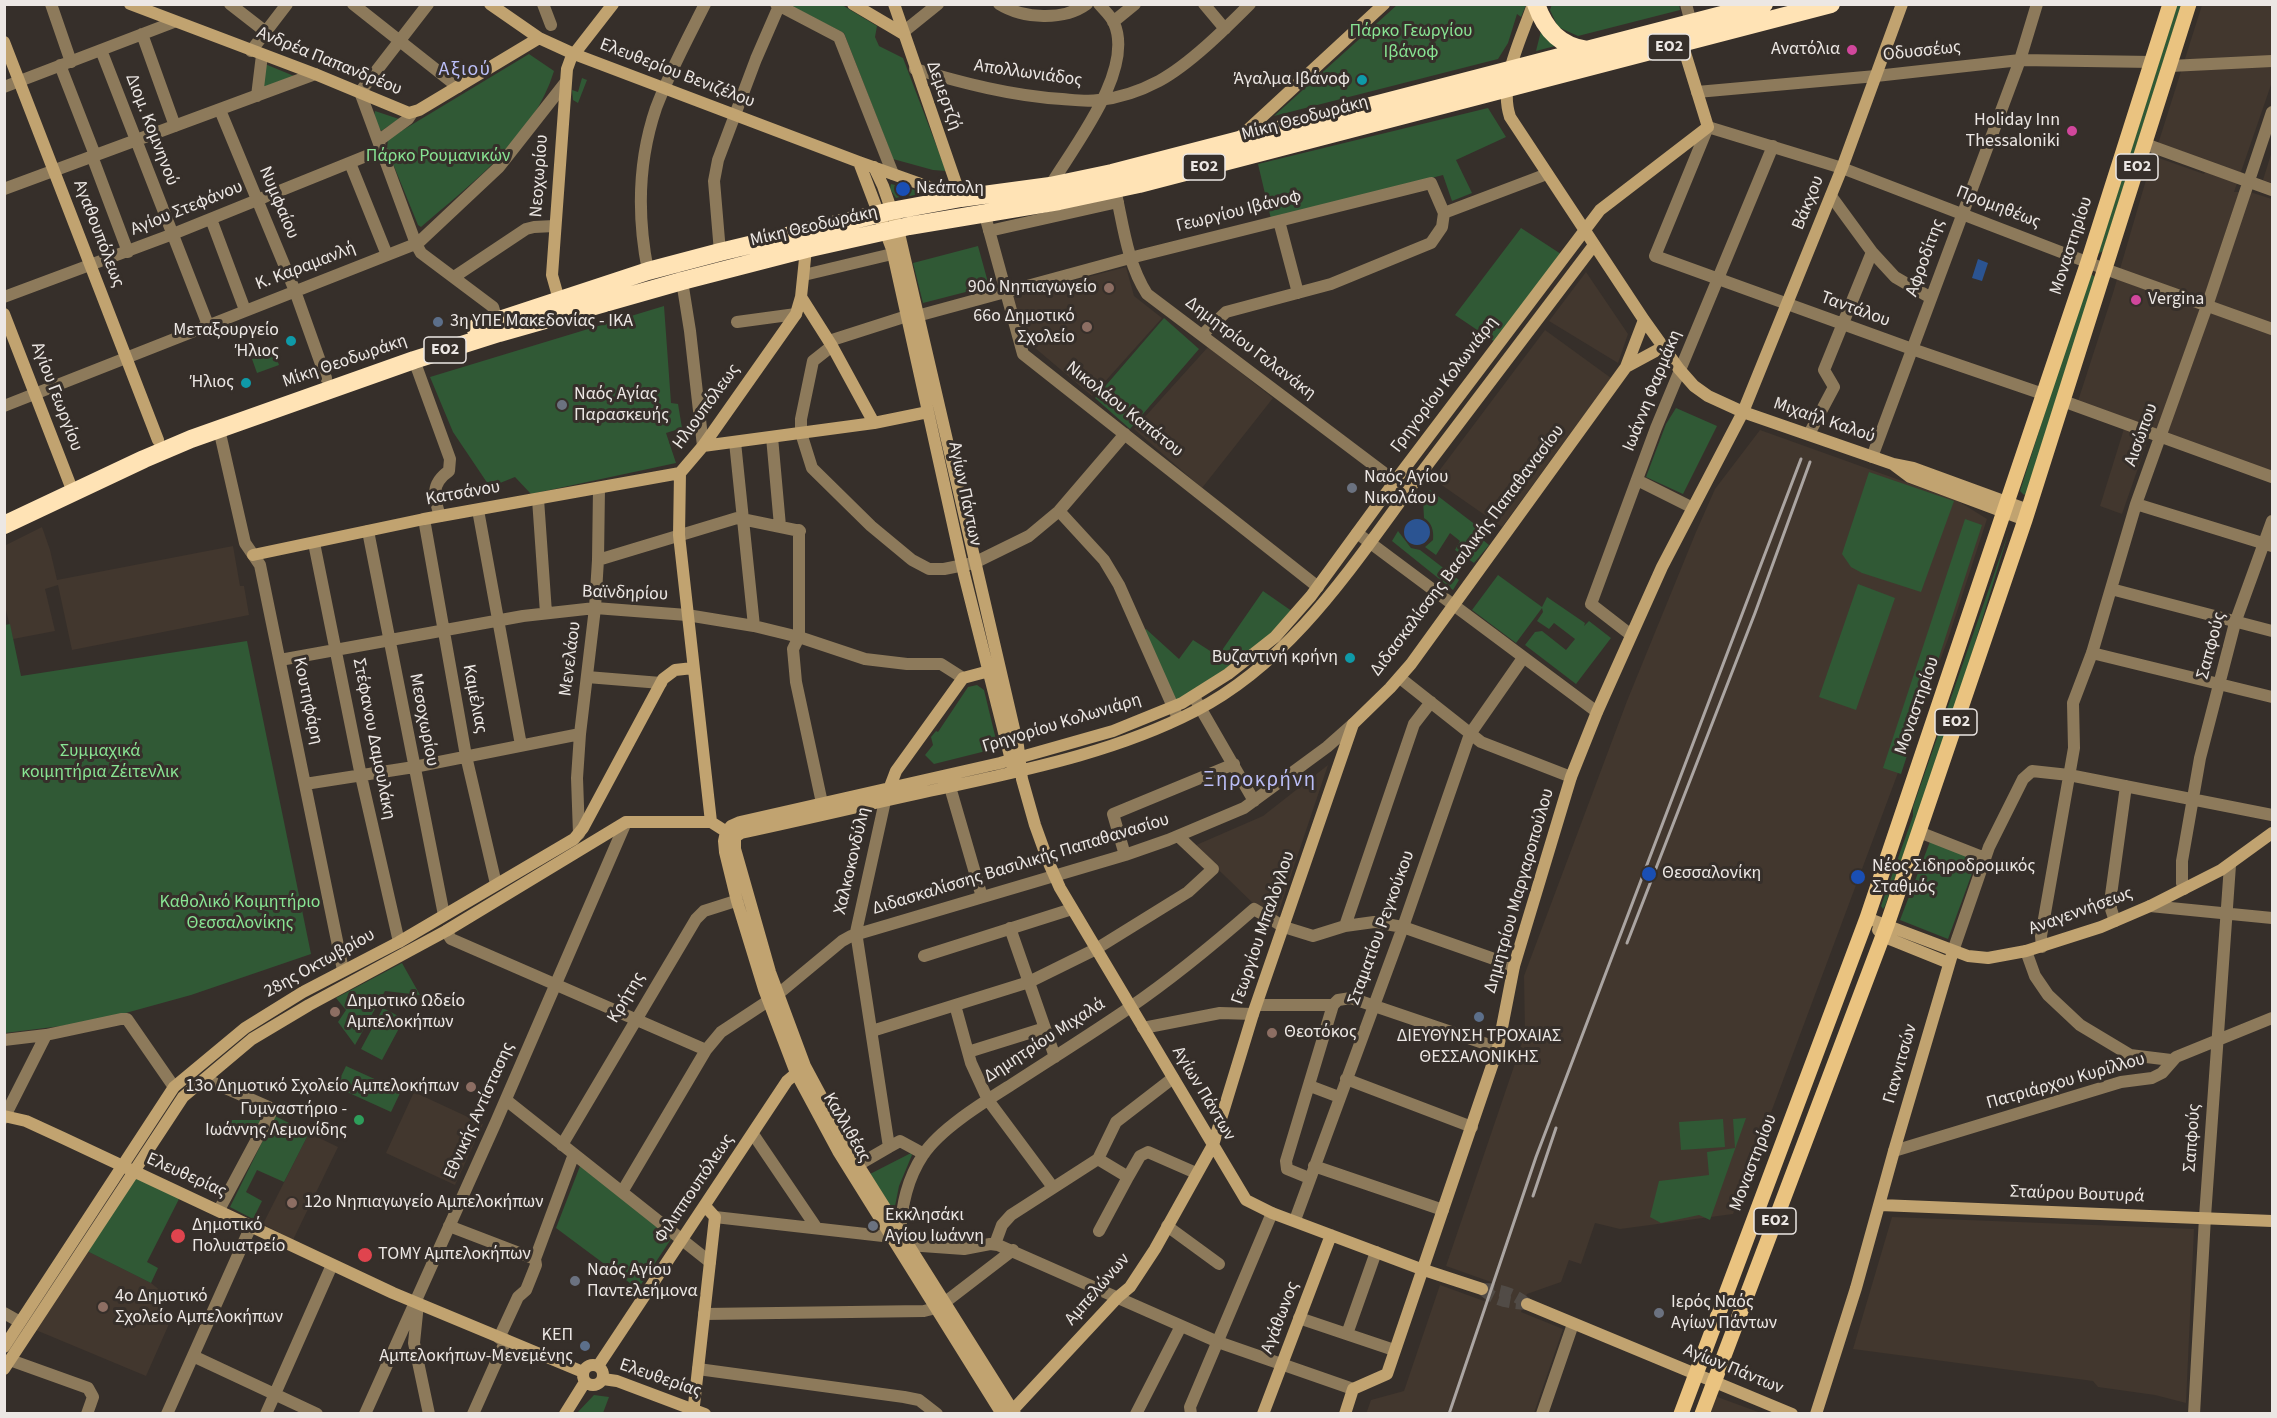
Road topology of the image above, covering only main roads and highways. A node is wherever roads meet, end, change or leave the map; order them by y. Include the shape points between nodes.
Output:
1 (129, 4) edge
2 (490, 4) edge
3 (613, 4) edge
4 (853, 4) edge
5 (894, 4) edge
6 (1384, 4) edge
7 (1535, 4) edge
8 (1764, 4) edge
9 (1831, 4) edge
10 (1902, 4) edge
11 (2170, 4) edge
12 (2189, 4) edge
13 (902, 33) junction
14 (539, 38) junction
15 (4, 42) edge
16 (1682, 43) junction
17 (1589, 50) junction
18 (574, 54) junction
19 (1510, 70) junction
20 (1506, 89) junction
21 (1235, 141) junction
22 (859, 162) junction
23 (1212, 165) junction
24 (874, 167) junction
25 (961, 198) junction
26 (885, 213) junction
27 (893, 230) junction
28 (1584, 230) junction
29 (1594, 245) junction
30 (806, 249) junction
31 (801, 297) junction
32 (561, 308) junction
33 (4, 314) edge
34 (912, 316) junction
35 (1644, 320) junction
36 (1664, 347) junction
37 (1626, 368) junction
38 (928, 412) junction
39 (1743, 412) junction
40 (874, 423) junction
41 (158, 440) junction
42 (703, 446) junction
43 (680, 472) junction
44 (71, 487) junction
45 (2006, 507) junction
46 (4, 512) edge
47 (2027, 514) junction
48 (4, 525) edge
49 (253, 555) road end
50 (968, 564) junction
51 (693, 668) junction
52 (994, 670) junction
53 (1198, 702) junction
54 (1353, 724) joint
55 (1018, 768) junction
56 (887, 794) junction
57 (711, 822) junction
58 (2272, 833) edge
59 (731, 835) junction
60 (1866, 918) junction
61 (1885, 930) junction
62 (1951, 957) junction
63 (343, 970) junction
64 (346, 986) junction
65 (800, 1069) junction
66 (5, 1117) edge
67 (1221, 1118) junction
68 (1198, 1120) junction
69 (1213, 1145) junction
70 (127, 1170) junction
71 (1880, 1205) junction
72 (705, 1206) junction
73 (2272, 1221) edge
74 (896, 1235) junction
75 (1331, 1235) junction
76 (1421, 1269) junction
77 (1482, 1289) tunnel mouth
78 (1527, 1304) dead end
79 (940, 1306) junction
80 (4, 1347) edge
81 (7, 1365) edge
82 (598, 1366) junction
83 (1695, 1374) junction
84 (584, 1377) junction
85 (603, 1378) junction
86 (1714, 1381) junction
87 (697, 1412) edge
88 (565, 1413) edge
89 (1010, 1413) edge
90 (1263, 1413) edge
91 (1345, 1413) edge
92 (1681, 1413) edge
93 (1702, 1413) edge
94 (1792, 1413) edge
95 (1816, 1413) edge

1 - 14 main road, Ανδρέα Παπανδρέου via 412,112
2 - 14 main road, Ελευθερίου Βενιζέλου
3 - 18 main road
4 - 13 main road
5 - 13 main road, Δεμερτζή
6 - 21 main road
7 - 17 highway via 1559,40
7 - 19 main road
8 - 17 highway, Μίκη Θεοδωράκη / ΕΟ2
9 - 16 highway, Μίκη Θεοδωράκη / ΕΟ2
10 - 39 main road, Βάκχου via 1842,168
11 - 45 main road, Μοναστηρίου / ΕΟ2
12 - 47 main road, ΕΟ2
13 - 25 main road, Δεμερτζή
14 - 18 main road, Ελευθερίου Βενιζέλου
15 - 41 main road, Αγαθουπόλεως
16 - 20 highway, Μίκη Θεοδωράκη / ΕΟ2
16 - 28 main road, Γρηγορίου Κολωνιάρη via 1708,127 1600,210
17 - 19 highway, Μίκη Θεοδωράκη / ΕΟ2
18 - 22 main road, Ελευθερίου Βενιζέλου
18 - 32 main road, Νεοχωρίου via 565,83 554,226 552,275
19 - 20 main road
19 - 21 highway, Μίκη Θεοδωράκη / ΕΟ2
20 - 23 highway, Μίκη Θεοδωράκη / ΕΟ2
20 - 28 main road, Μιχαήλ Καλού via 1513,124
21 - 23 main road
21 - 25 highway, Μίκη Θεοδωράκη / ΕΟ2 via 1050,186
22 - 24 main road, Ελευθερίου Βενιζέλου
22 - 26 main road
23 - 27 highway, Μίκη Θεοδωράκη / ΕΟ2 via 1116,195 984,212
24 - 25 main road, Ελευθερίου Βενιζέλου
24 - 26 main road via 883,186
25 - 26 highway, Μίκη Θεοδωράκη / ΕΟ2
26 - 27 main road, Αγίων Πάντων
26 - 32 highway, Μίκη Θεοδωράκη / ΕΟ2 via 648,271
27 - 30 highway, Μίκη Θεοδωράκη / ΕΟ2
27 - 34 main road, Αγίων Πάντων
27 - 34 main road, Αγίων Πάντων via 892,254
28 - 29 main road, Μιχαήλ Καλού
28 - 53 main road, Γρηγορίου Κολωνιάρη via 1318,587 1275,637
29 - 35 main road, Μιχαήλ Καλού
29 - 53 main road, Γρηγορίου Κολωνιάρη via 1325,602 1274,656 1240,682
30 - 31 main road, Ηλιουπόλεως
30 - 32 highway, Μίκη Θεοδωράκη / ΕΟ2
31 - 40 main road
31 - 42 main road, Ηλιουπόλεως via 795,314
32 - 41 highway, Μίκη Θεοδωράκη / ΕΟ2 via 497,321
32 - 44 highway, Μίκη Θεοδωράκη / ΕΟ2 via 219,429
33 - 44 main road, Αγίου Γεωργίου
34 - 38 main road, Αγίων Πάντων
34 - 50 main road, Αγίων Πάντων
35 - 36 main road, Μιχαήλ Καλού
35 - 37 main road, Διδασκαλίσσης Βασιλικής Παπαθανασίου
36 - 37 main road, Διδασκαλίσσης Βασιλικής Παπαθανασίου
36 - 39 main road, Μιχαήλ Καλού via 1701,392
37 - 54 main road, Διδασκαλίσσης Βασιλικής Παπαθανασίου via 1400,678
38 - 40 main road
38 - 50 main road, Αγίων Πάντων
39 - 45 main road, Μιχαήλ Καλού via 1913,468
39 - 76 main road, Δημητρίου Μαργαροπούλου via 1691,507 1571,777 1514,966 1498,1048
40 - 42 main road
41 - 44 highway, Μίκη Θεοδωράκη / ΕΟ2
42 - 43 main road, Ηλιουπόλεως
43 - 49 main road, Κατσάνου
43 - 51 main road, Ηλιουπόλεως via 679,535
44 - 46 highway, Μίκη Θεοδωράκη / ΕΟ2
44 - 48 highway, Μίκη Θεοδωράκη / ΕΟ2
45 - 47 main road, Μιχαήλ Καλού
45 - 60 main road, Μοναστηρίου / ΕΟ2
47 - 61 main road, ΕΟ2
50 - 52 main road, Αγίων Πάντων
51 - 57 main road
51 - 63 main road, 28ης Οκτωβρίου via 671,672 661,683 574,839 399,942
52 - 55 main road, Αγίων Πάντων
52 - 56 main road, Χαλκοκονδύλη via 963,678 896,771
53 - 55 main road, Γρηγορίου Κολωνιάρη
54 - 67 main road, Γεωργίου Μπαλόγλου
55 - 56 main road, Γρηγορίου Κολωνιάρη
55 - 56 main road, Γρηγορίου Κολωνιάρη via 950,787
55 - 68 main road, Αγίων Πάντων via 1054,875
56 - 59 main road, Γρηγορίου Κολωνιάρη
56 - 59 main road, Γρηγορίου Κολωνιάρη via 822,803 740,822 730,826
57 - 59 main road
57 - 64 main road, 28ης Οκτωβρίου via 626,822 446,931
58 - 62 main road, Αναγεννήσεως via 2230,865 2115,921 2026,951 1988,958
59 - 65 main road, Καλλιθέας via 724,848
60 - 61 main road, Αναγεννήσεως
60 - 83 main road, Μοναστηρίου / ΕΟ2
61 - 62 main road, Αναγεννήσεως
61 - 86 main road, ΕΟ2
62 - 71 main road, Γιαννιτσών
63 - 64 main road, Κουτηφάρη
63 - 70 main road, 28ης Οκτωβρίου via 245,1028 174,1087
64 - 70 main road, 28ης Οκτωβρίου via 252,1039 183,1097
65 - 72 main road, Φιλιππουπόλεως via 787,1081
65 - 74 main road, Καλλιθέας
65 - 74 main road, Καλλιθέας via 828,1135
66 - 70 main road, Ελευθερίας via 26,1121
67 - 68 main road
67 - 69 main road, Γεωργίου Μπαλόγλου
68 - 69 main road, Αγίων Πάντων
69 - 75 main road, Αγίων Πάντων via 1251,1204
69 - 89 main road, Αμπελώνων via 1130,1287
70 - 80 main road, 28ης Οκτωβρίου
70 - 81 main road, 28ης Οκτωβρίου
70 - 84 main road, Ελευθερίας
71 - 73 main road, Σταύρου Βουτυρά
71 - 95 main road, Γιαννιτσών
72 - 82 main road, Φιλιππουπόλεως
72 - 87 main road via 715,1217
74 - 79 main road, Καλλιθέας
74 - 79 main road, Καλλιθέας via 908,1245
75 - 76 main road, Αγίων Πάντων
75 - 90 main road, Αγάθωνος
76 - 77 main road, Αγίων Πάντων
76 - 91 main road, Δημητρίου Μαργαροπούλου via 1387,1374 1353,1389
78 - 83 main road, Αγίων Πάντων
79 - 89 main road, Καλλιθέας
82 - 84 main road via 589,1365
82 - 85 main road
83 - 86 main road, Αγίων Πάντων
83 - 92 main road, Μοναστηρίου / ΕΟ2
84 - 85 main road via 591,1385 597,1385
84 - 88 main road
85 - 87 main road, Ελευθερίας
86 - 93 main road, ΕΟ2
86 - 94 main road, Αγίων Πάντων

